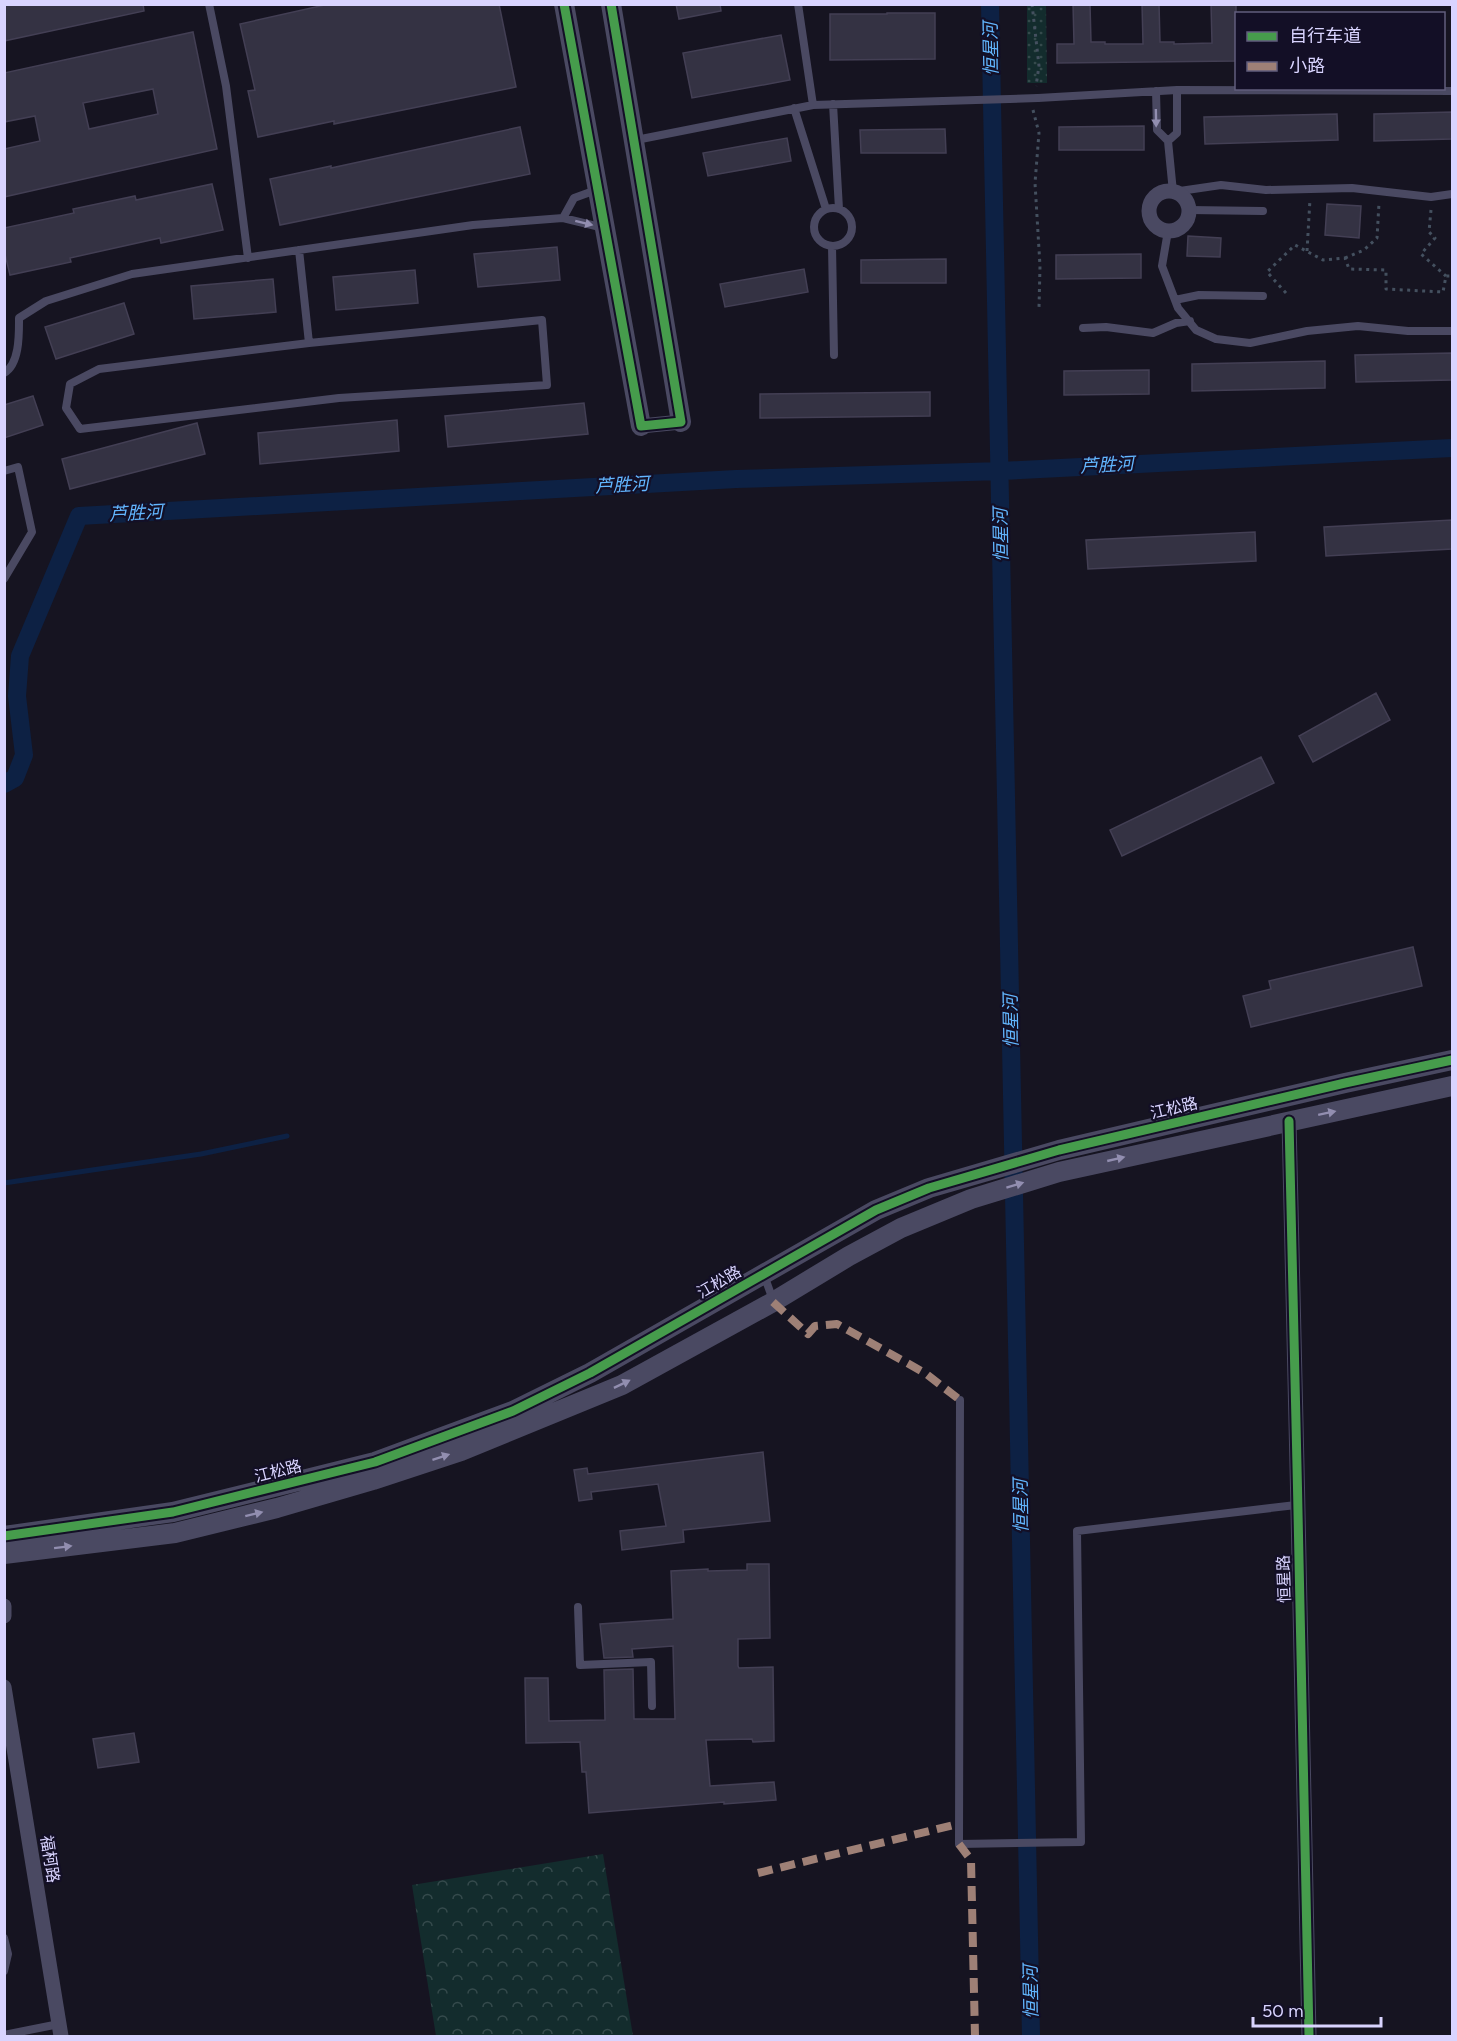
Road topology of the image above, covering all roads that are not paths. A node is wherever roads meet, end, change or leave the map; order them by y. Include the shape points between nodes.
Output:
1 (209, 4) edge
2 (564, 4) edge
3 (611, 4) edge
4 (798, 4) edge
5 (1177, 90) junction
6 (1156, 91) junction
7 (1452, 91) edge
8 (833, 104) junction
9 (813, 105) junction
10 (795, 108) junction
11 (634, 141) junction
12 (1168, 141) junction
13 (598, 189) junction
14 (1173, 192) junction
15 (1452, 194) edge
16 (826, 209) junction
17 (839, 209) junction
18 (1189, 210) junction
19 (1263, 211) dead end
20 (563, 218) junction
21 (605, 228) junction
22 (1168, 231) junction
23 (832, 246) junction
24 (299, 250) junction
25 (248, 258) junction
26 (1263, 296) dead end
27 (1175, 300) junction
28 (1190, 321) junction
29 (1083, 328) dead end
30 (1452, 331) edge
31 (309, 343) junction
32 (834, 355) dead end
33 (4, 373) edge
34 (681, 422) joint
35 (641, 426) joint
36 (4, 471) edge
37 (4, 579) edge
38 (1452, 1060) edge
39 (1452, 1086) edge
40 (1289, 1121) junction
41 (764, 1274) junction
42 (773, 1302) junction
43 (960, 1400) dead end
44 (1296, 1505) junction
45 (4, 1536) edge
46 (4, 1554) edge
47 (4, 1606) edge
48 (578, 1607) dead end
49 (4, 1616) edge
50 (4, 1687) edge
51 (652, 1706) dead end
52 (4, 1938) edge
53 (4, 1971) edge
54 (60, 2030) edge
55 (4, 2035) edge
56 (1309, 2037) edge

1 - 25 lane via 225,86
2 - 13 street
3 - 11 street
4 - 9 lane
5 - 6 lane
5 - 7 lane
5 - 12 lane via 1177,133
6 - 8 lane, bridge
6 -> 12 lane via 1157,130
8 - 9 lane
8 - 17 lane
9 - 10 lane
10 - 11 lane
10 - 16 lane
11 - 34 street
12 - 14 lane
13 - 20 lane via 574,198
13 - 21 street
14 - 15 lane via 1221,185 1266,190 1352,188 1431,197
14 - 18 street via 1184,198
14 - 22 street via 1160,193 1149,209 1156,226
16 - 17 lane
16 - 23 lane via 816,218 814,231 821,242
17 - 23 lane via 849,216 851,234 843,243
18 - 19 lane
18 - 22 street via 1185,223
20 -> 21 lane
20 - 24 lane via 473,225
21 - 35 street
22 - 27 lane via 1162,266
23 - 32 lane
24 - 25 lane
24 - 31 lane
25 - 33 lane via 132,274 46,301 19,318 19,344 9,370
26 - 27 lane via 1199,295
27 - 28 lane
28 - 29 lane via 1153,333
28 - 30 lane via 1196,330 1216,339 1250,343 1358,326
31 - 31 lane via 99,369 70,384 66,408 80,429 339,398 547,385 542,320
34 - 35 street
36 - 37 lane via 18,467 32,531
38 - 41 street, 江松路 via 1059,1150 969,1175 876,1210
40 -> 39 street, 江松路
42 -> 40 street, 江松路 via 901,1228 971,1199 1059,1172
40 - 44 street, 恒星路
41 - 42 lane
41 - 45 street, 江松路 via 590,1373 513,1411 375,1462 173,1512
46 -> 42 street, 江松路 via 175,1533 373,1480 461,1451 622,1385
43 - 44 lane via 959,1844 1081,1842 1077,1531
44 - 56 street, 恒星路 via 1305,1737
47 - 49 street
48 - 51 lane via 580,1665 651,1662
50 - 54 street, 福柯路
52 - 53 lane via 8,1954
54 - 55 lane

